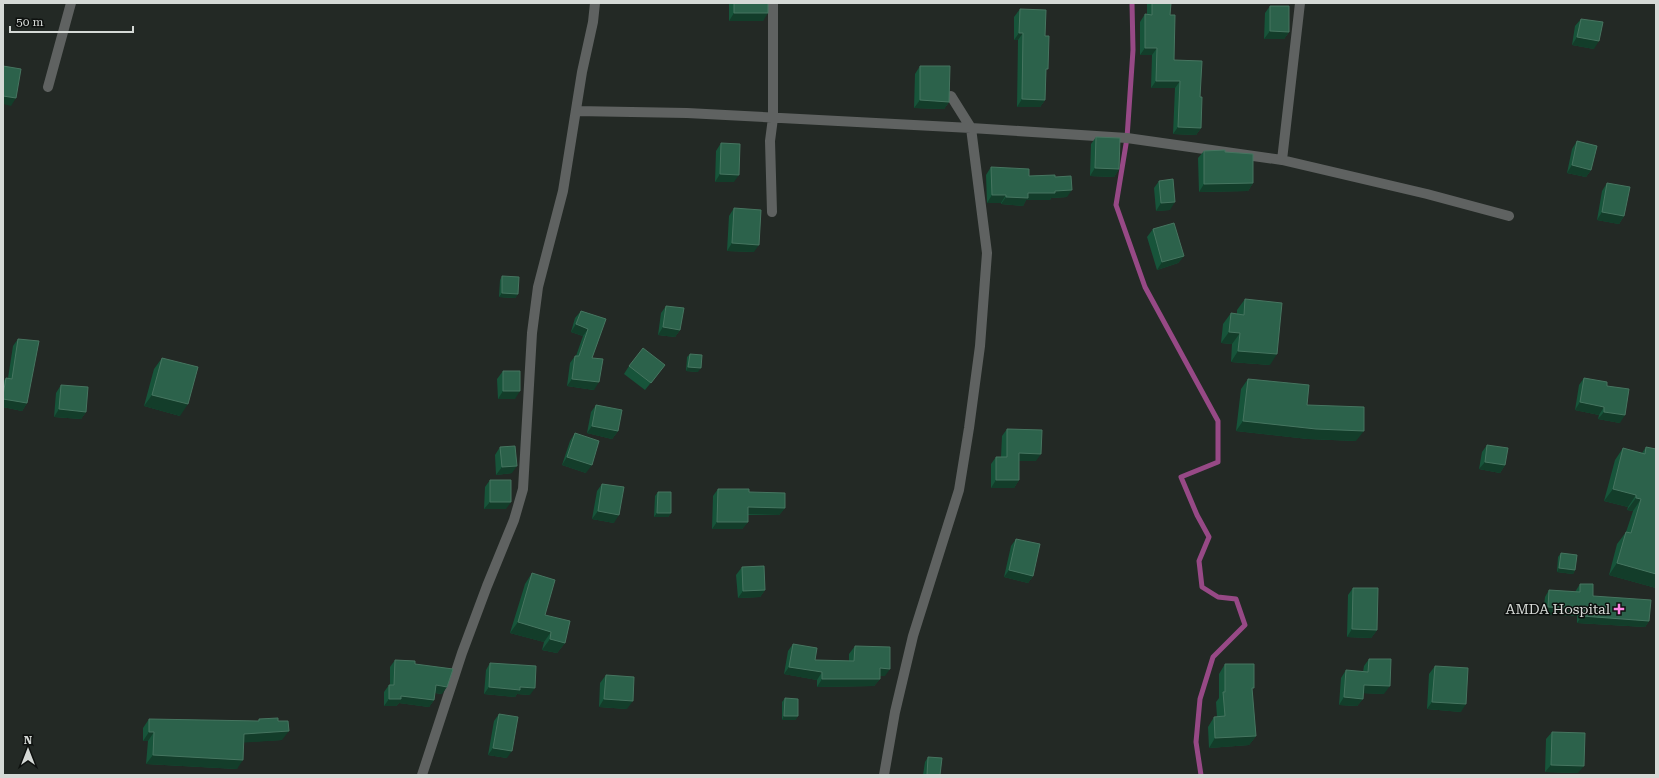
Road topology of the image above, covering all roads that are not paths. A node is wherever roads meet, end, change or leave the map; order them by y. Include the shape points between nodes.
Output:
1 (72, 3) edge
2 (595, 3) edge
3 (773, 3) edge
4 (1300, 3) edge
5 (48, 87) dead end
6 (951, 96) edge
7 (576, 111) junction
8 (773, 118) junction
9 (971, 128) junction
10 (1282, 160) junction
11 (772, 212) dead end
12 (1509, 216) dead end
13 (422, 775) edge
14 (884, 775) edge

1 - 5 street
2 - 7 street
3 - 8 street
4 - 10 street
6 - 9 street
7 - 8 street
7 - 13 street via 563,191 538,288 532,332 523,489 514,520 462,653
8 - 9 street
8 - 11 street via 770,141
9 - 10 street via 1127,138
9 - 14 street via 987,253 980,346 969,428 959,490 913,636 895,712
10 - 12 street

